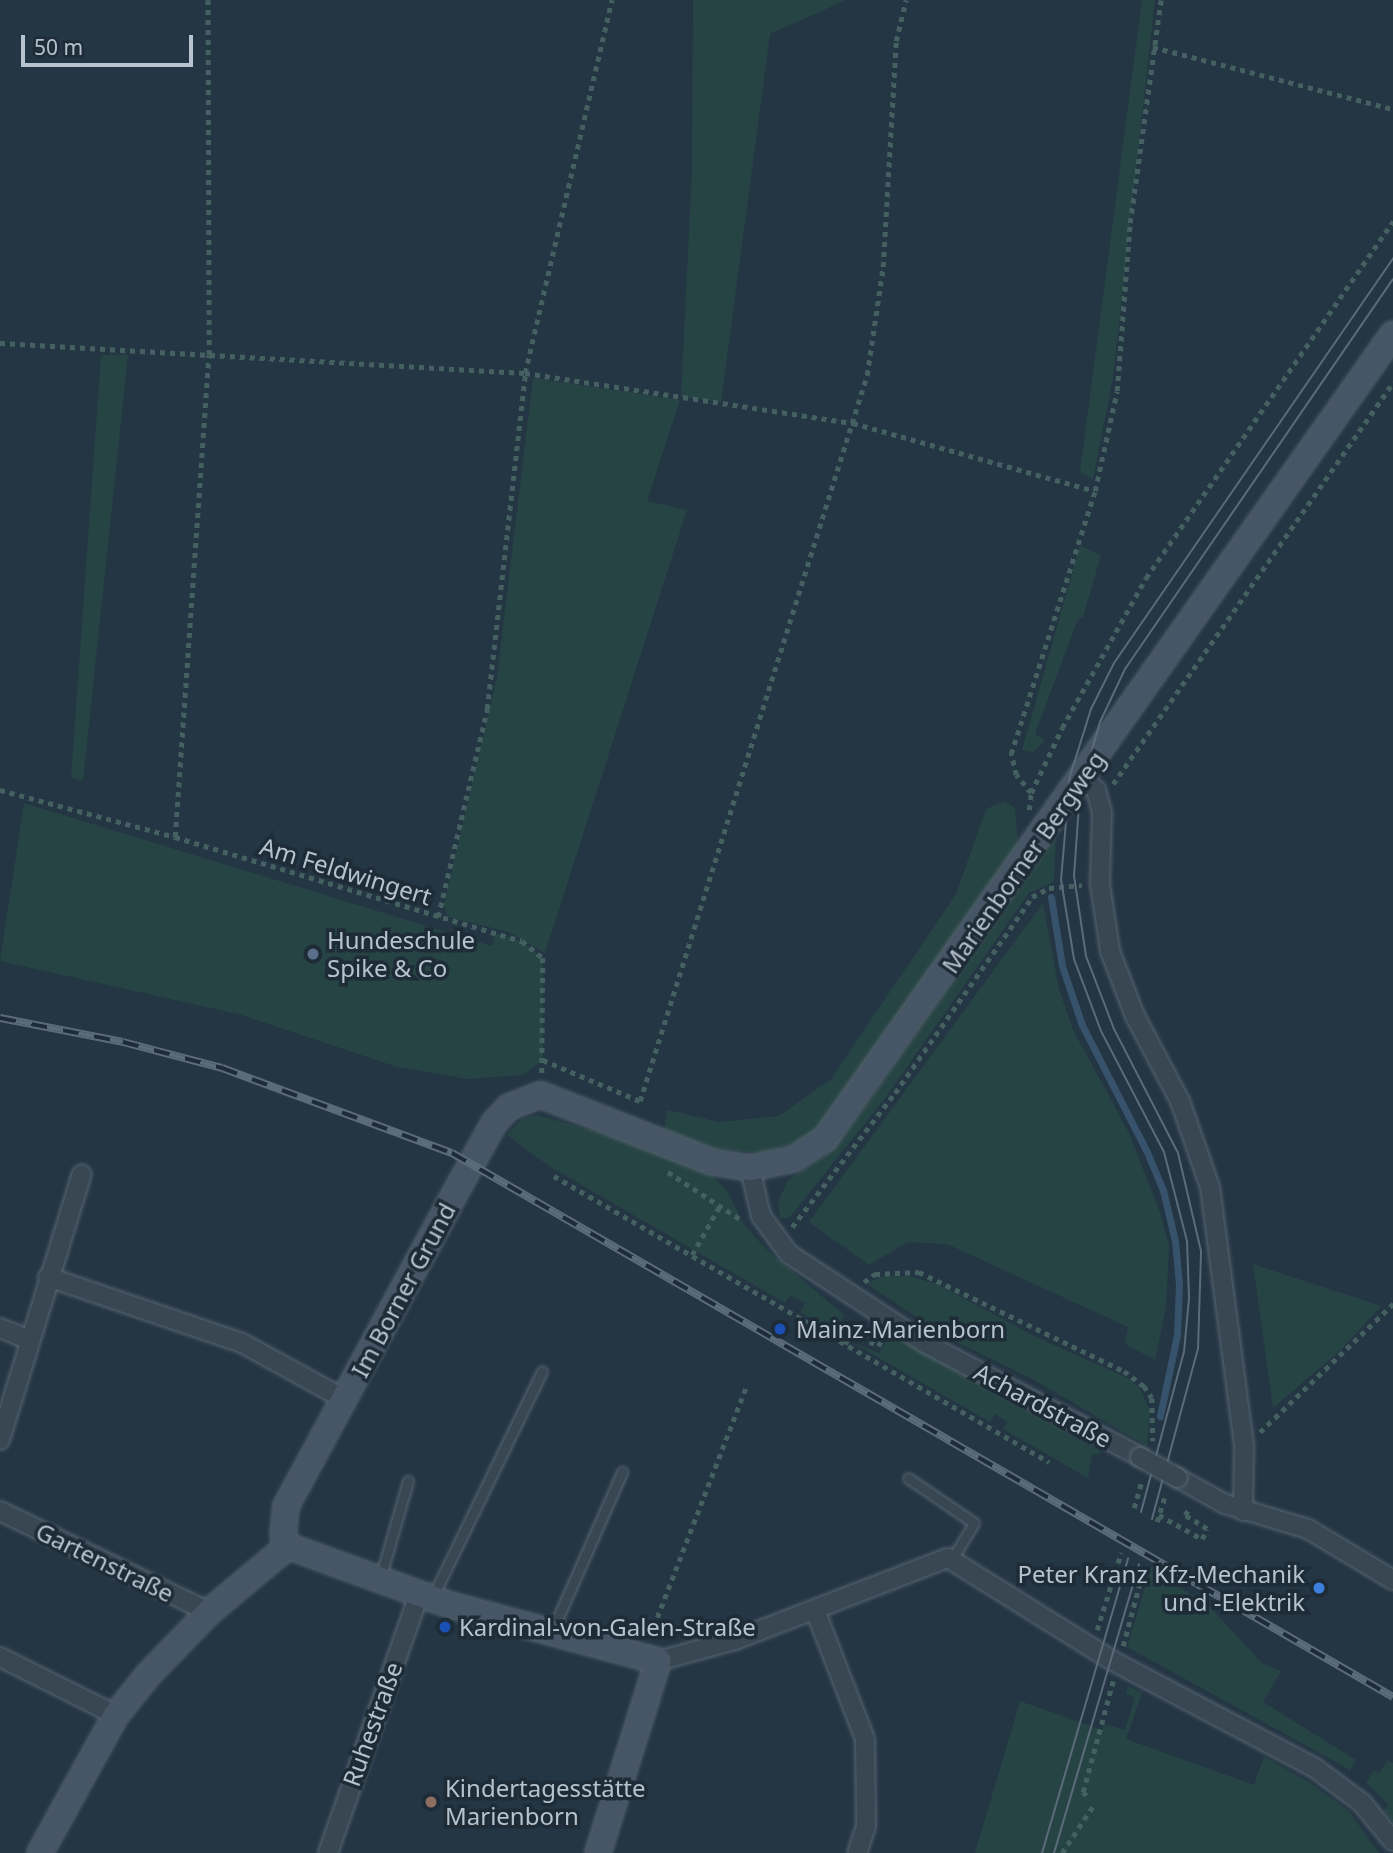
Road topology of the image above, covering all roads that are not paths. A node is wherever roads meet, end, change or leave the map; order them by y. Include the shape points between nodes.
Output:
1 (1393, 334) edge
2 (1091, 787) junction
3 (541, 1095) joint
4 (750, 1168) junction
5 (82, 1174) dead end
6 (48, 1277) junction
7 (0, 1328) edge
8 (29, 1340) junction
9 (542, 1371) dead end
10 (344, 1399) junction
11 (0, 1440) edge
12 (622, 1472) dead end
13 (908, 1478) dead end
14 (408, 1481) dead end
15 (0, 1511) edge
16 (1243, 1511) junction
17 (288, 1546) junction
18 (952, 1559) junction
19 (380, 1580) junction
20 (1393, 1580) edge
21 (425, 1597) junction
22 (815, 1611) junction
23 (209, 1612) junction
24 (552, 1633) junction
25 (0, 1657) edge
26 (650, 1659) junction
27 (116, 1715) junction
28 (1393, 1841) edge
29 (40, 1853) edge
30 (328, 1853) edge
31 (598, 1853) edge
32 (858, 1853) edge

1 - 2 street, Marienborner Bergweg
2 - 4 street, Marienborner Bergweg via 1042,834 833,1129 794,1159
2 - 16 street via 1110,951 1121,983 1180,1101 1210,1187 1244,1447
3 - 4 street, Marienborner Bergweg via 712,1162
3 - 10 street, Im Borner Grund via 509,1107 494,1123
4 - 16 street, Achardstraße, bridge via 756,1203 780,1244 851,1295 892,1322 1145,1459 1172,1483
5 - 6 street
6 - 8 street
6 - 10 street via 242,1343
7 - 8 street
8 - 11 street
9 - 21 lane
10 - 17 street, Im Borner Grund via 286,1506 283,1535
12 - 24 lane
13 - 18 lane via 974,1524
14 - 19 lane
15 - 23 street, Gartenstraße
16 - 20 street, Achardstraße via 1308,1529
17 - 19 street
17 - 23 street
18 - 22 street via 930,1562
18 - 28 street via 1315,1768 1362,1803
19 - 21 street
21 - 24 street
21 - 30 street, Ruhestraße
22 - 26 street via 735,1640
22 - 32 street via 865,1739 866,1826
23 - 27 street
24 - 26 street
25 - 27 street
26 - 31 street
27 - 29 street

